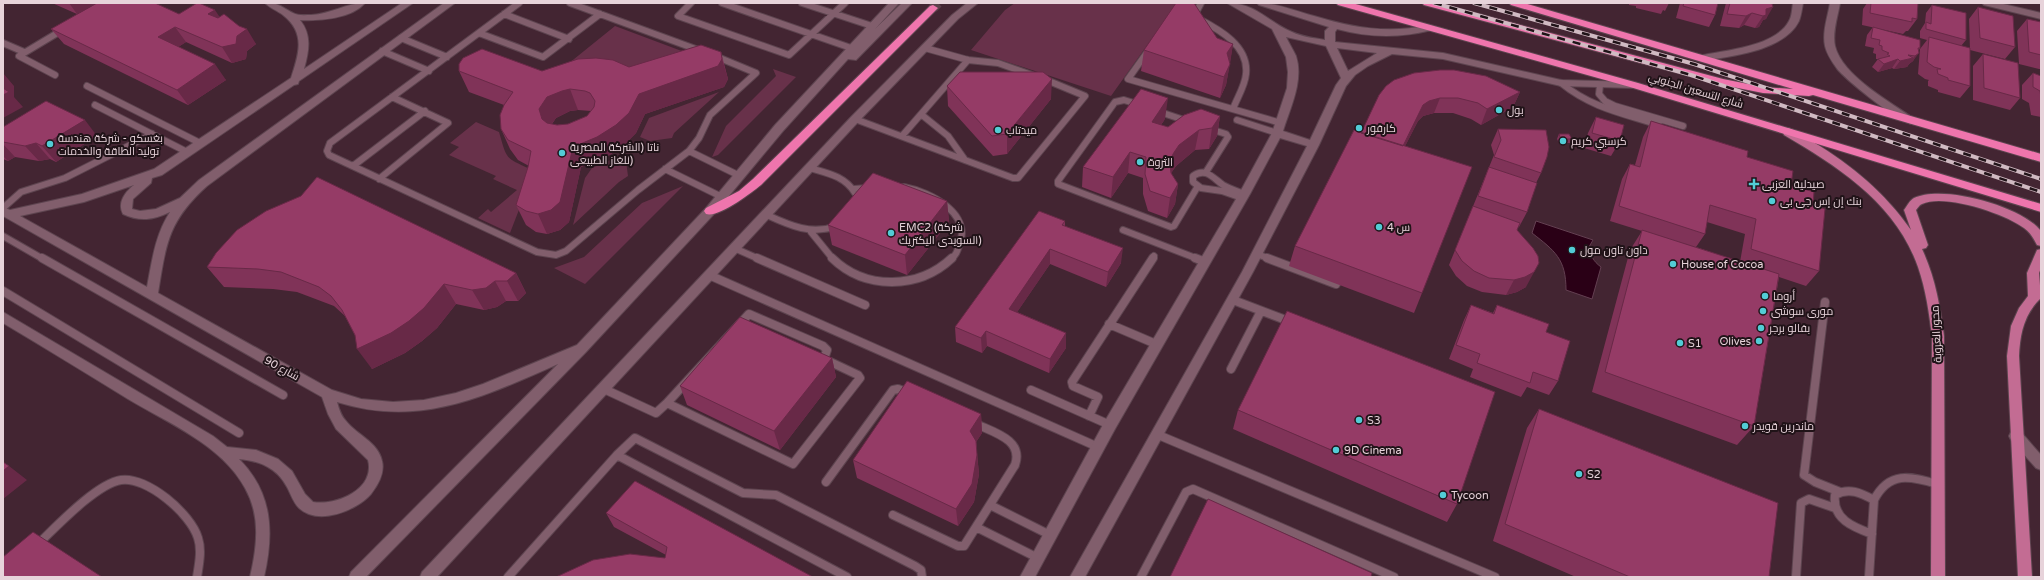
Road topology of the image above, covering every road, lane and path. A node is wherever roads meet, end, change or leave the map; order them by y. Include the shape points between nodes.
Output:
1 (270, 3) edge
2 (360, 3) edge
3 (408, 3) edge
4 (450, 3) edge
5 (519, 3) edge
6 (570, 3) edge
7 (691, 3) edge
8 (722, 3) edge
9 (802, 3) edge
10 (845, 3) edge
11 (894, 3) edge
12 (907, 3) edge
13 (973, 3) edge
14 (1201, 3) edge
15 (1232, 3) edge
16 (1262, 3) edge
17 (1341, 3) edge
18 (1427, 3) edge
19 (1514, 3) edge
20 (1798, 3) edge
21 (1835, 3) edge
22 (1988, 3) edge
23 (933, 8) tunnel mouth
24 (2025, 8) edge
25 (504, 14) junction
26 (600, 14) junction
27 (834, 14) junction
28 (2041, 16) edge
29 (293, 17) junction
30 (1336, 25) junction
31 (70, 26) edge
32 (872, 26) junction
33 (1429, 28) junction
34 (1277, 29) junction
35 (478, 33) junction
36 (813, 34) junction
37 (401, 38) junction
38 (569, 39) junction
39 (3, 43) edge
40 (1330, 44) junction
41 (1151, 46) edge
42 (851, 48) junction
43 (925, 48) junction
44 (1395, 50) junction
45 (382, 51) junction
46 (24, 52) junction
47 (704, 52) edge
48 (712, 54) edge
49 (447, 57) junction
50 (1703, 58) junction
51 (968, 60) junction
52 (429, 70) junction
53 (832, 72) junction
54 (1025, 72) junction
55 (55, 75) dead end
56 (955, 75) junction
57 (1012, 76) edge
58 (1346, 76) junction
59 (962, 77) edge
60 (293, 82) junction
61 (1561, 83) junction
62 (1600, 85) junction
63 (1634, 85) junction
64 (87, 86) dead end
65 (1818, 92) junction
66 (392, 97) junction
67 (94, 105) dead end
68 (1144, 106) edge
69 (1152, 109) edge
70 (1232, 109) junction
71 (425, 111) junction
72 (922, 115) junction
73 (855, 119) junction
74 (1237, 120) dead end
75 (1912, 122) junction
76 (1194, 123) edge
77 (1201, 126) edge
78 (1279, 128) junction
79 (1786, 131) junction
80 (152, 134) junction
81 (902, 136) junction
82 (200, 143) junction
83 (1314, 145) junction
84 (689, 151) junction
85 (187, 152) junction
86 (2041, 158) edge
87 (965, 160) junction
88 (353, 166) junction
89 (810, 168) junction
90 (665, 169) junction
91 (158, 172) junction
92 (1206, 172) junction
93 (740, 176) junction
94 (379, 179) junction
95 (893, 186) edge
96 (1198, 186) junction
97 (877, 187) edge
98 (854, 188) junction
99 (1243, 196) junction
100 (722, 197) junction
101 (185, 199) junction
102 (857, 202) edge
103 (2041, 208) edge
104 (5, 211) edge
105 (710, 211) junction
106 (767, 215) junction
107 (842, 223) edge
108 (1124, 230) dead end
109 (811, 232) junction
110 (3, 236) edge
111 (2041, 242) edge
112 (734, 248) junction
113 (2041, 253) edge
114 (1257, 254) junction
115 (1154, 256) dead end
116 (1204, 261) junction
117 (1926, 266) junction
118 (709, 275) junction
119 (1336, 284) edge
120 (3, 291) edge
121 (2038, 294) edge
122 (152, 295) junction
123 (1233, 300) junction
124 (1825, 302) dead end
125 (865, 305) dead end
126 (1261, 311) junction
127 (3, 318) edge
128 (1109, 324) junction
129 (1297, 324) edge
130 (1156, 344) junction
131 (582, 348) junction
132 (1231, 369) dead end
133 (604, 389) junction
134 (1031, 390) dead end
135 (328, 394) junction
136 (283, 395) dead end
137 (914, 396) edge
138 (667, 403) junction
139 (1089, 416) junction
140 (969, 421) edge
141 (1110, 425) junction
142 (239, 433) dead end
143 (1156, 434) junction
144 (2016, 436) junction
145 (1098, 447) junction
146 (226, 453) junction
147 (617, 455) junction
148 (2041, 464) edge
149 (826, 482) dead end
150 (1938, 484) junction
151 (1840, 492) junction
152 (1874, 500) junction
153 (990, 505) junction
154 (1835, 508) junction
155 (893, 515) dead end
156 (976, 527) junction
157 (1872, 534) junction
158 (1050, 535) junction
159 (27, 553) edge
160 (1038, 558) junction
161 (197, 577) edge
162 (257, 577) edge
163 (356, 577) edge
164 (427, 577) edge
165 (508, 577) edge
166 (847, 577) edge
167 (922, 577) edge
168 (1027, 577) edge
169 (1077, 577) edge
170 (1141, 577) edge
171 (1394, 577) edge
172 (1495, 577) edge
173 (1796, 577) edge
174 (1869, 577) edge
175 (1938, 577) edge
176 (2025, 577) edge

1 - 29 street
2 - 29 street via 336,15 321,18
3 - 60 street
4 - 37 street
5 - 25 lane
6 - 26 lane
7 - 36 lane via 678,16 786,55 791,54
8 - 36 lane
9 - 27 lane
10 - 27 lane
11 - 32 street
12 - 53 street via 860,52
13 - 43 street
14 - 70 lane via 1191,15 1231,38 1241,51 1246,66 1246,75
15 - 34 street via 1252,12
16 - 30 street
17 - 33 highway, شارع التسعين الجنوبي
18 - 65 highway via 1730,84 1782,93
19 - 50 highway
20 - 50 street via 1794,22 1776,39 1761,46
21 - 75 street via 1830,33 1830,46 1834,58 1845,73
22 - 24 street
23 - 105 highway via 757,182 742,194
24 - 28 street
25 - 35 lane
25 - 38 lane
26 - 38 lane
26 - 47 lane
27 - 32 lane
27 - 36 lane
29 - 60 street via 301,29 304,48 303,60
30 - 33 street via 1379,35 1414,33
30 - 40 street via 1330,31
31 - 46 lane
32 - 42 street
33 - 63 highway, شارع التسعين الجنوبي
34 - 40 street via 1299,38
34 - 78 street via 1291,57 1293,72 1292,88
35 - 38 lane via 539,57 548,55
35 - 49 lane
36 - 42 lane
37 - 45 street
37 - 49 lane
39 - 46 lane
40 - 44 street
40 - 58 street
41 - 70 lane via 1128,79
42 - 53 street
43 - 51 lane
43 - 73 street
44 - 58 street via 1375,58
44 - 61 street via 1443,56
45 - 52 lane
45 - 101 street
46 - 55 lane via 19,57
48 - 84 lane via 756,73 710,115 700,138
49 - 52 lane
50 - 65 highway
51 - 54 lane via 998,63
51 - 56 lane
52 - 66 lane
53 - 93 street
54 - 57 lane
54 - 87 lane via 1082,94 1085,98 1018,178
56 - 59 lane
56 - 72 lane
58 - 83 street
60 - 82 street
61 - 62 street
61 - 62 lane via 1592,104 1682,129 1610,104 1599,94
62 - 63 street
63 - 79 highway, شارع التسعين الجنوبي
64 - 82 lane
65 - 75 highway
66 - 71 lane
66 - 88 lane via 327,147 329,155
67 - 80 lane
68 - 96 lane via 1123,99 1117,100 1058,184 1171,227
69 - 76 lane
70 - 78 lane
71 - 88 lane
71 - 94 lane via 447,120 448,123
72 - 81 lane
72 - 87 lane via 948,136
73 - 81 lane
73 - 89 street
74 - 78 lane
75 - 86 highway
77 - 92 lane via 1226,134 1228,137
78 - 83 street
78 - 99 street
79 - 103 highway, شارع التسعين الجنوبي
79 - 117 main road, محور العروبة via 1818,148 1871,190 1900,220
80 - 85 lane
80 - 104 lane via 65,178 21,192
81 - 87 lane
82 - 85 street
83 - 114 street
84 - 90 lane
84 - 93 lane
85 - 91 street
88 - 94 lane
89 - 98 lane via 844,180
89 - 106 street
90 - 94 lane via 569,248 556,255 537,252
90 - 100 lane
91 - 101 street via 128,198 125,205 127,211 133,215 155,214
91 - 104 street via 84,198
92 - 96 lane via 1199,172 1193,176 1193,182
92 - 99 lane
93 - 100 street
95 - 109 lane via 914,188 932,195 957,217 962,231 961,246 953,260 939,272 920,280 900,284 879,282 859,276 842,267
96 - 99 lane
97 - 98 lane
98 - 102 lane
99 - 116 street
100 - 105 street
101 - 122 street via 165,229
104 - 122 street, شارع 90
105 - 131 street
106 - 109 lane via 792,227
106 - 112 street
107 - 109 lane via 830,229
108 - 116 lane
110 - 136 lane
111 - 117 main road via 2032,228 2013,216 1957,198 1928,197 1913,203 1910,210 1923,248
112 - 118 street
112 - 125 lane
113 - 121 main road via 2033,273
114 - 119 lane
114 - 123 street
115 - 128 lane
116 - 130 street
117 - 150 main road, محور العروبة via 1935,302 1938,330
118 - 133 street
118 - 145 lane
120 - 142 lane
121 - 144 main road via 2017,325 2014,342
122 - 135 street, شارع 90
123 - 126 lane
123 - 143 street
124 - 151 lane via 1804,475
126 - 129 lane
126 - 132 lane
127 - 146 street
128 - 130 lane
128 - 139 lane via 1071,383 1098,397
130 - 141 street
131 - 135 street, شارع 90 via 477,392 431,405 408,408 364,406
131 - 163 street
133 - 138 lane via 656,413
133 - 164 street
134 - 139 lane
135 - 146 street via 341,425 372,453 376,460 374,477 351,501 329,509 310,507 303,503 286,473 278,465 255,455
137 - 149 lane via 901,390 893,390
138 - 138 lane via 788,464 793,464 860,378 824,359 826,350 823,346 749,314
139 - 141 lane
140 - 153 lane via 1009,440 1017,449 1017,460
141 - 145 street
143 - 169 street
143 - 172 lane
144 - 148 street
144 - 176 main road
145 - 158 street
146 - 162 street via 241,468 253,486 260,507 263,547
147 - 165 lane
147 - 166 lane
147 - 167 lane via 635,438 644,441 743,493 776,495 915,566 921,570
150 - 152 lane via 1916,478 1892,479 1878,490
150 - 175 main road, محور العروبة
151 - 152 lane via 1855,491
151 - 154 lane via 1835,495 1833,501
152 - 157 lane
153 - 156 lane
153 - 158 lane
154 - 157 lane via 1845,522
154 - 173 lane via 1809,499 1801,503
155 - 156 lane via 960,547 964,546
156 - 160 lane
157 - 174 lane
158 - 160 street
159 - 161 lane via 107,486 122,480 134,480 179,510 196,532 200,558
160 - 168 street
170 - 171 lane via 1188,490

